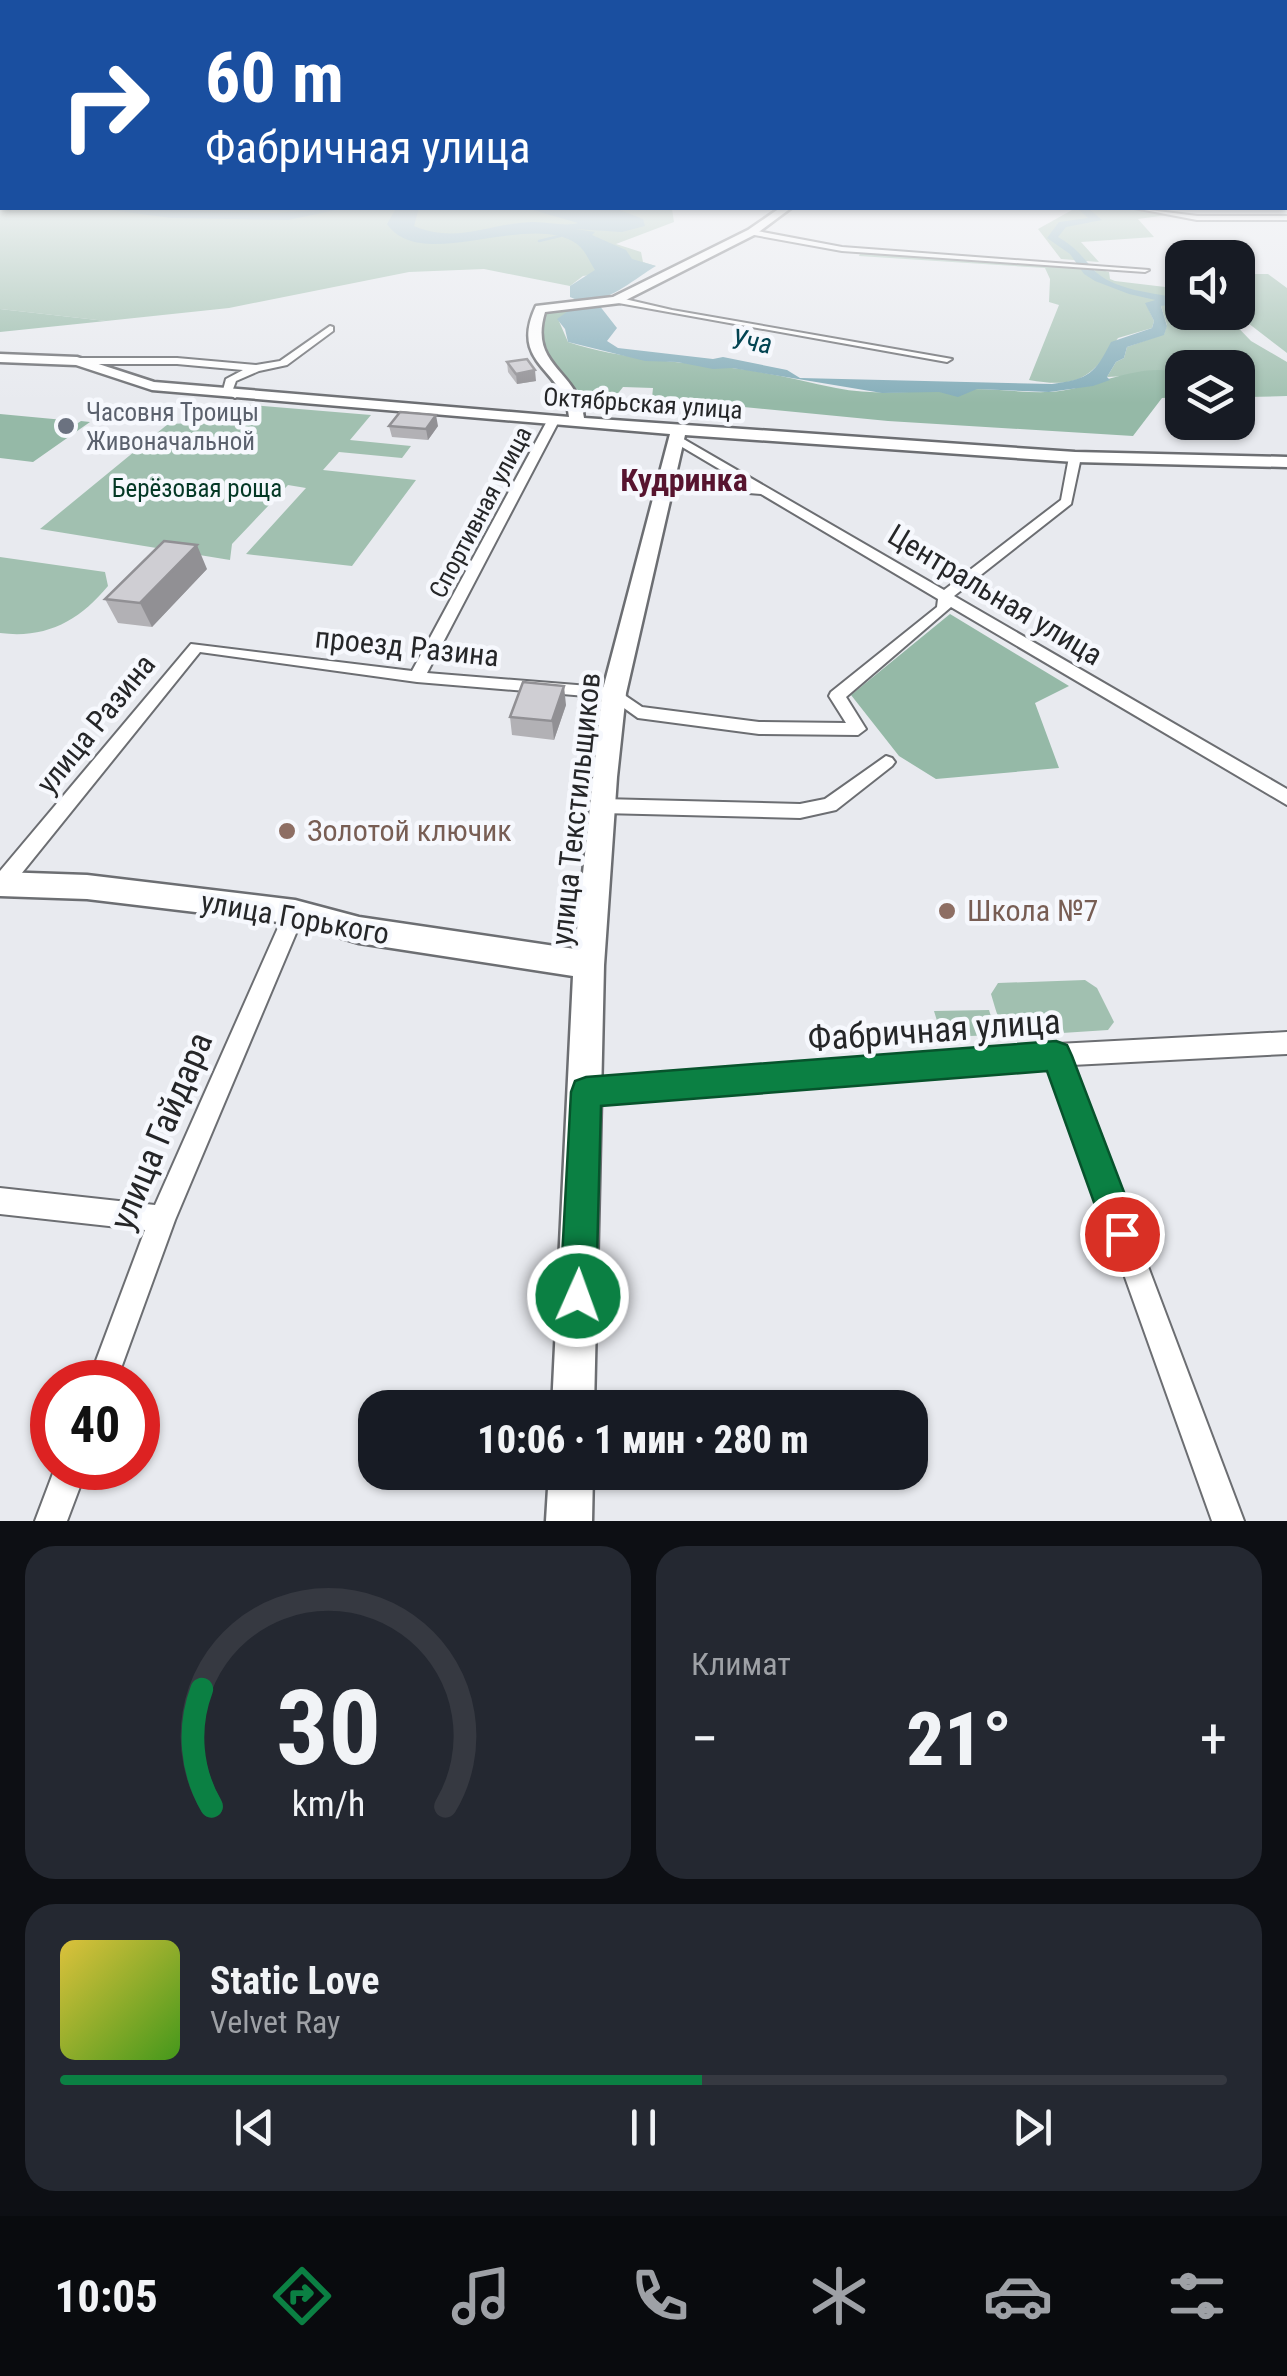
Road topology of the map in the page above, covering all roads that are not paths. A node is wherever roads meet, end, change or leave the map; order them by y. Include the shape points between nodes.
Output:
1 (693, 261) edge
2 (1030, 261) edge
3 (1145, 270) dead end
4 (609, 302) junction
5 (330, 330) dead end
6 (0, 358) edge
7 (947, 359) dead end
8 (77, 361) junction
9 (256, 368) junction
10 (235, 395) junction
11 (553, 421) junction
12 (576, 423) junction
13 (677, 435) junction
14 (1074, 457) junction
15 (1287, 462) edge
16 (665, 484) junction
17 (765, 491) junction
18 (945, 596) junction
19 (196, 647) joint
20 (417, 677) junction
21 (614, 694) junction
22 (886, 762) dead end
23 (1287, 798) edge
24 (602, 806) junction
25 (1, 884) edge
26 (295, 912) junction
27 (590, 965) junction
28 (1287, 1042) edge
29 (1056, 1056) junction
30 (586, 1092) junction
31 (0, 1201) edge
32 (162, 1219) junction
33 (110, 1360) edge
34 (574, 1390) edge
35 (63, 1490) edge
36 (570, 1490) edge
37 (51, 1521) edge
38 (569, 1521) edge
39 (1228, 1521) edge

1 - 4 street
2 - 3 street
4 - 7 street
4 - 12 street via 540,309 530,340 576,403
5 - 9 street via 283,362
6 - 8 street, Октябрьская улица
8 - 9 street
8 - 10 street, Октябрьская улица via 152,386
9 - 10 street via 232,379 228,390
10 - 11 street, Октябрьская улица
11 - 12 street, Октябрьская улица
11 - 20 street, Спортивная улица
12 - 13 street, Октябрьская улица
13 - 14 street, Октябрьская улица
13 - 16 street, улица Текстильщиков
13 - 17 street, Центральная улица
14 - 15 street, Октябрьская улица
14 - 18 street via 1068,501
16 - 17 street
16 - 21 street, улица Текстильщиков
17 - 18 street, Центральная улица
18 - 21 street via 944,608 837,696 858,729 760,728 638,712
18 - 23 street, Центральная улица
19 - 20 street, проезд Разина
19 - 25 street, улица Разина
20 - 21 street, проезд Разина
21 - 24 street, улица Текстильщиков
22 - 24 street via 830,806 800,811
24 - 27 street, улица Текстильщиков
25 - 26 street, улица Горького via 86,887
26 - 27 street, улица Горького via 359,930
26 - 32 street, улица Гайдара
27 - 30 street, улица Текстильщиков
28 - 29 street, Фабричная улица
29 - 30 street, Фабричная улица
29 - 39 street
30 - 34 street, улица Текстильщиков
31 - 32 street
32 - 33 street, улица Гайдара
35 - 37 street
36 - 38 street

